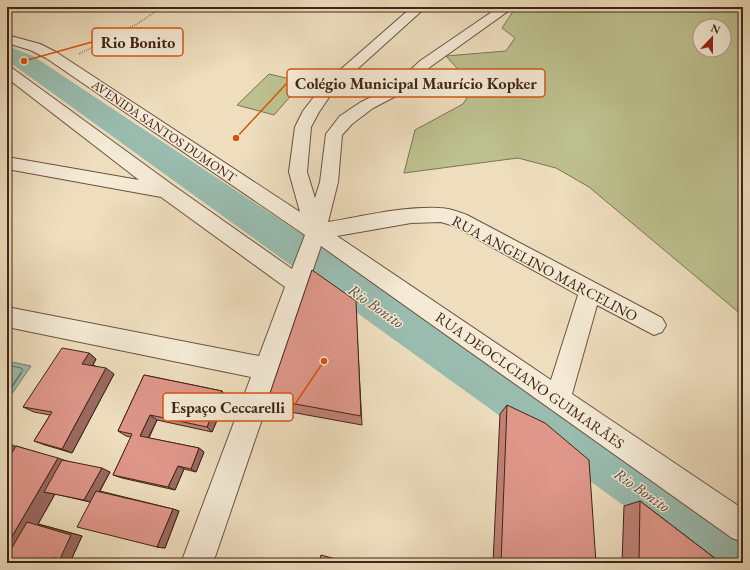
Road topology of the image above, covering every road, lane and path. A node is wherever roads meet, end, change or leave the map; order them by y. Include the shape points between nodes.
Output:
1 (162, 7) edge
2 (420, 7) edge
3 (508, 7) edge
4 (11, 44) edge
5 (63, 63) junction
6 (7, 71) edge
7 (116, 154) junction
8 (7, 162) edge
9 (94, 177) junction
10 (167, 191) junction
11 (316, 232) junction
12 (297, 284) junction
13 (590, 290) junction
14 (7, 317) edge
15 (654, 325) dead end
16 (267, 370) junction
17 (558, 399) junction
18 (743, 527) edge
19 (197, 563) edge

1 - 5 path via 137,24
2 - 11 street via 329,87 311,111 303,127 298,172
3 - 11 street via 430,60 397,90 367,105 346,120 334,134 329,182
4 - 5 street, AVENIDA SANTOS DUMONT via 35,47
5 - 11 street, AVENIDA SANTOS DUMONT
6 - 7 street
7 - 9 street via 119,161 117,168 108,174
7 - 10 street
8 - 9 street
9 - 10 street
10 - 12 street
11 - 12 street
11 - 13 street, RUA ANGELINO MARCELINO via 411,216 441,215 460,220
11 - 17 street, RUA DEOCLCIANO GUIMARÃES
12 - 16 street
13 - 15 street, RUA ANGELINO MARCELINO
13 - 17 street
14 - 16 street
16 - 19 street
17 - 18 street, RUA DEOCLCIANO GUIMARÃES

